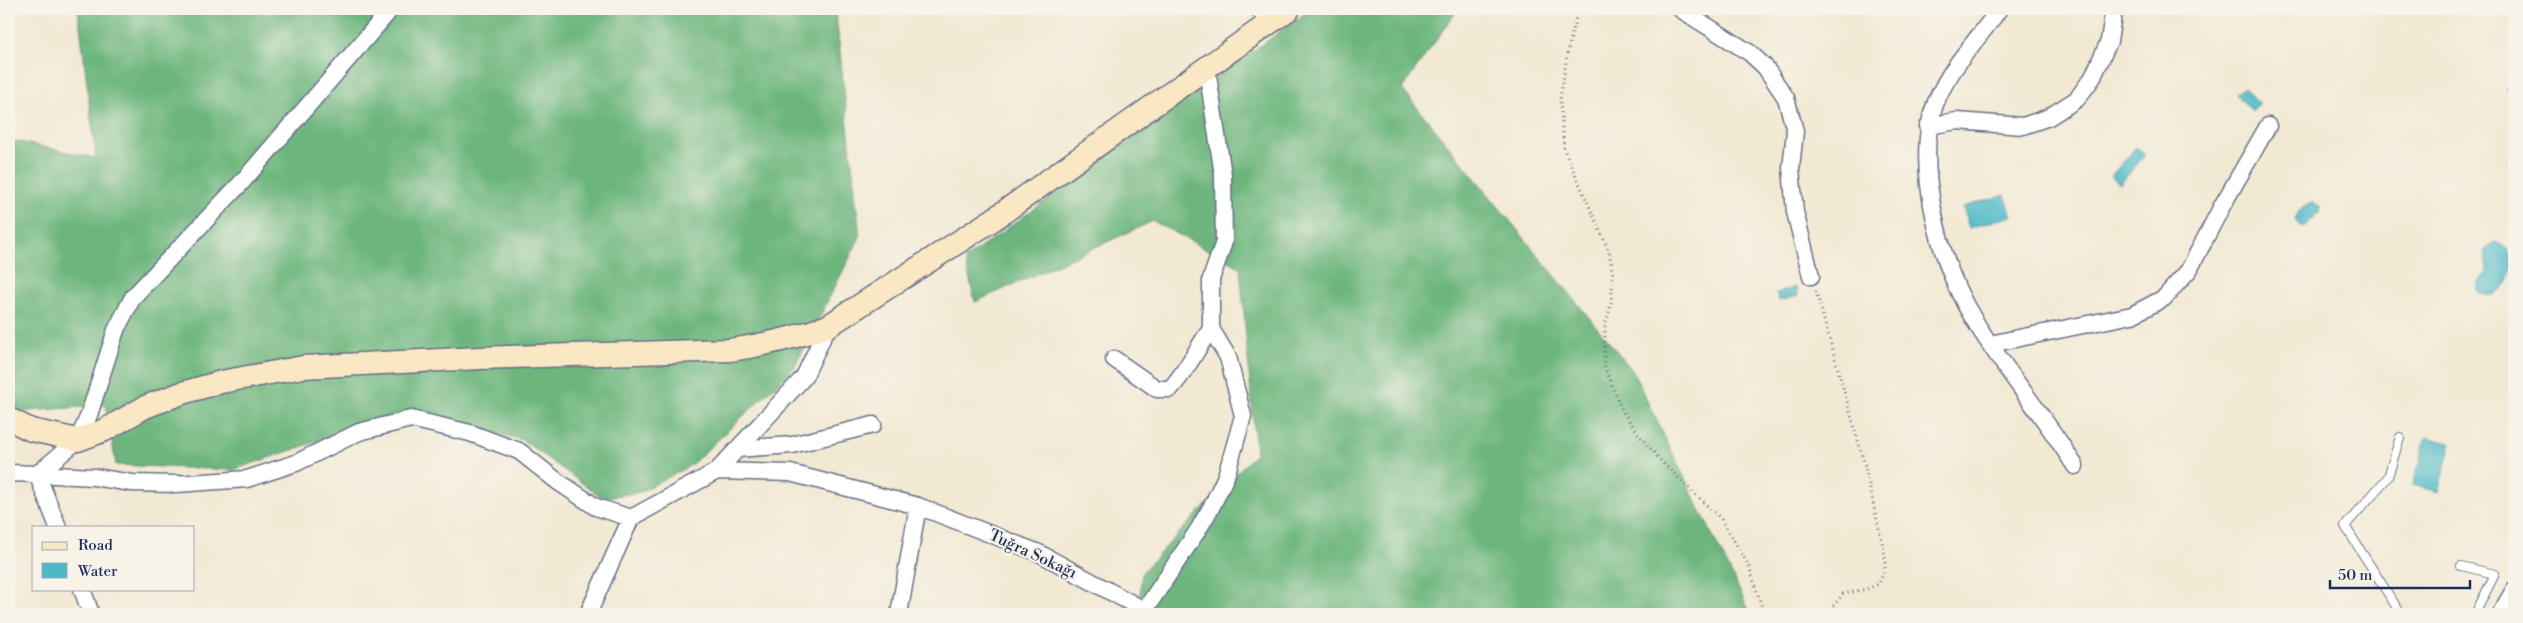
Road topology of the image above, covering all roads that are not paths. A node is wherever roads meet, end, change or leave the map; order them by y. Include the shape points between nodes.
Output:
1 (391, 9) edge
2 (1290, 9) edge
3 (1680, 9) edge
4 (1999, 9) edge
5 (2114, 9) edge
6 (1264, 15) edge
7 (1207, 69) junction
8 (1928, 126) junction
9 (2268, 126) dead end
10 (1811, 276) road end
11 (828, 326) junction
12 (1211, 329) junction
13 (1990, 344) junction
14 (1114, 359) dead end
15 (9, 419) edge
16 (873, 425) dead end
17 (2400, 437) dead end
18 (78, 440) junction
19 (737, 449) junction
20 (2075, 466) dead end
21 (717, 471) junction
22 (9, 473) edge
23 (37, 474) junction
24 (918, 506) junction
25 (631, 518) junction
26 (58, 526) edge
27 (2462, 566) dead end
28 (82, 590) edge
29 (2514, 590) edge
30 (1143, 612) edge
31 (91, 614) edge
32 (588, 614) edge
33 (899, 614) edge
34 (2400, 614) edge
35 (2475, 614) edge
36 (2500, 614) edge

1 - 18 street via 242,182 133,296 116,330
2 - 6 street
3 - 10 street via 1750,53 1765,67 1786,98 1795,131 1791,168 1795,212
4 - 8 street via 1941,89
5 - 8 street via 2109,42 2093,77 2077,99 2049,117 2023,126 1957,121
6 - 7 street
7 - 11 street via 994,219
7 - 12 street via 1223,176 1224,242 1211,279
8 - 13 street via 1926,164 1933,221 1955,281
9 - 13 street via 2189,270 2164,298 2132,315
11 - 18 street via 769,345 730,350 480,358 266,373 182,393
11 - 19 street via 804,377
12 - 14 street via 1195,350 1182,376 1170,389 1157,389
12 - 30 street via 1228,357 1239,394 1243,416 1237,443 1226,476 1198,530
13 - 20 street via 2054,431
15 - 18 street via 31,430
16 - 19 street via 792,445
17 - 34 lane via 2388,476 2345,526
18 - 23 street
19 - 21 street
21 - 24 street, Tuğra Sokağı via 790,473
21 - 25 street
22 - 23 street
23 - 25 street via 132,483 246,480 296,463 359,432 412,419 470,432 519,450 596,507
23 - 26 street
24 - 30 street, Tuğra Sokağı via 1039,553
24 - 33 street
25 - 32 street
27 - 35 lane via 2495,574
28 - 31 street
29 - 36 street

